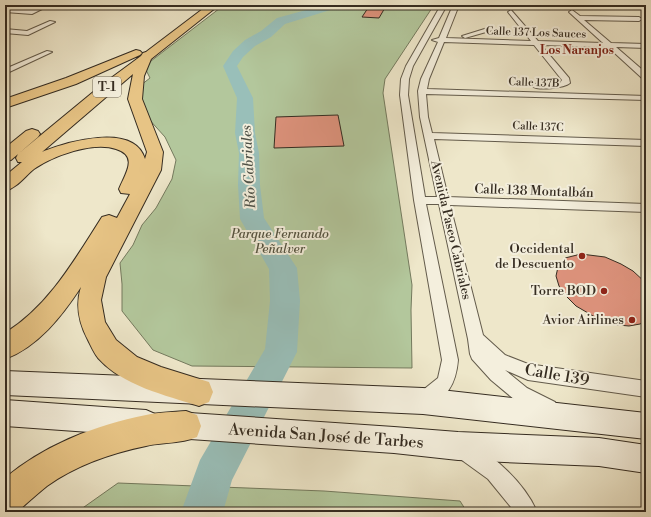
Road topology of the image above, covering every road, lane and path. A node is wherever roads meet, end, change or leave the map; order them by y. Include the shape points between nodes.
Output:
1 (9, 5) edge
2 (47, 5) edge
3 (203, 5) edge
4 (214, 5) edge
5 (444, 5) edge
6 (456, 5) edge
7 (5, 6) edge
8 (5, 10) edge
9 (511, 12) dead end
10 (572, 12) dead end
11 (630, 13) dead end
12 (579, 18) junction
13 (639, 19) junction
14 (52, 22) dead end
15 (646, 24) edge
16 (491, 29) dead end
17 (5, 31) edge
18 (443, 39) junction
19 (426, 40) junction
20 (536, 43) junction
21 (609, 45) junction
22 (646, 46) edge
23 (49, 52) dead end
24 (142, 54) junction
25 (5, 72) edge
26 (646, 77) edge
27 (524, 87) dead end
28 (422, 91) junction
29 (646, 98) edge
30 (5, 104) edge
31 (428, 136) junction
32 (646, 143) edge
33 (5, 156) edge
34 (5, 175) edge
35 (5, 185) edge
36 (420, 200) junction
37 (444, 202) junction
38 (646, 208) edge
39 (476, 339) junction
40 (5, 347) edge
41 (5, 383) edge
42 (646, 389) edge
43 (199, 392) junction
44 (423, 401) junction
45 (5, 413) edge
46 (565, 416) junction
47 (186, 426) junction
48 (646, 426) edge
49 (458, 446) junction
50 (646, 459) edge
51 (5, 500) edge
52 (527, 512) edge

1 - 7 street
2 - 8 street via 32,12
3 - 24 highway, T-1
4 - 24 highway, T-1
5 - 19 street, Avenida Paseo Cabriales
6 - 18 street, Avenida Paseo Cabriales
9 - 20 street
10 - 12 street
11 - 13 street
12 - 13 street
12 - 21 street
13 - 15 street
14 - 17 street via 28,33
16 - 18 street via 468,36
18 - 19 street, Calle 137 Los Sauces
18 - 20 street, Calle 137 Los Sauces
18 - 28 street, Avenida Paseo Cabriales
19 - 36 street, Avenida Paseo Cabriales via 407,69 403,82
20 - 21 street, Calle 137 Los Sauces
20 - 27 street via 566,83
21 - 22 street, Calle 137 Los Sauces
21 - 26 street
23 - 25 street
24 - 30 highway
24 - 33 highway, T-1 via 92,85
24 - 34 highway, T-1
24 - 43 highway via 135,99 156,152 152,170 94,277 88,300 92,325 107,349 127,366
28 - 29 street, Calle 137B
28 - 31 street, Avenida Paseo Cabriales
31 - 32 street, Calle 137C
31 - 37 street, Avenida Paseo Cabriales
35 - 40 highway via 37,160 78,144 112,143 125,147 135,154 138,163 129,188 57,303 37,324
36 - 37 street, Calle 138 Montalbán
36 - 44 street, Avenida Paseo Cabriales via 450,360 448,377 441,388
37 - 38 street, Calle 138 Montalbán
37 - 39 street, Avenida Paseo Cabriales
39 - 42 street, Calle 139 via 499,360 528,372
39 - 46 street, Avenida Paseo Cabriales via 478,354 497,374 521,394
41 - 43 street
43 - 44 street
44 - 46 street
45 - 47 street, Avenida San José de Tarbes
46 - 48 street
47 - 49 street, Avenida San José de Tarbes
47 - 51 highway via 147,430 75,452 36,474
49 - 50 street, Avenida San José de Tarbes via 599,452
49 - 52 street via 495,472

